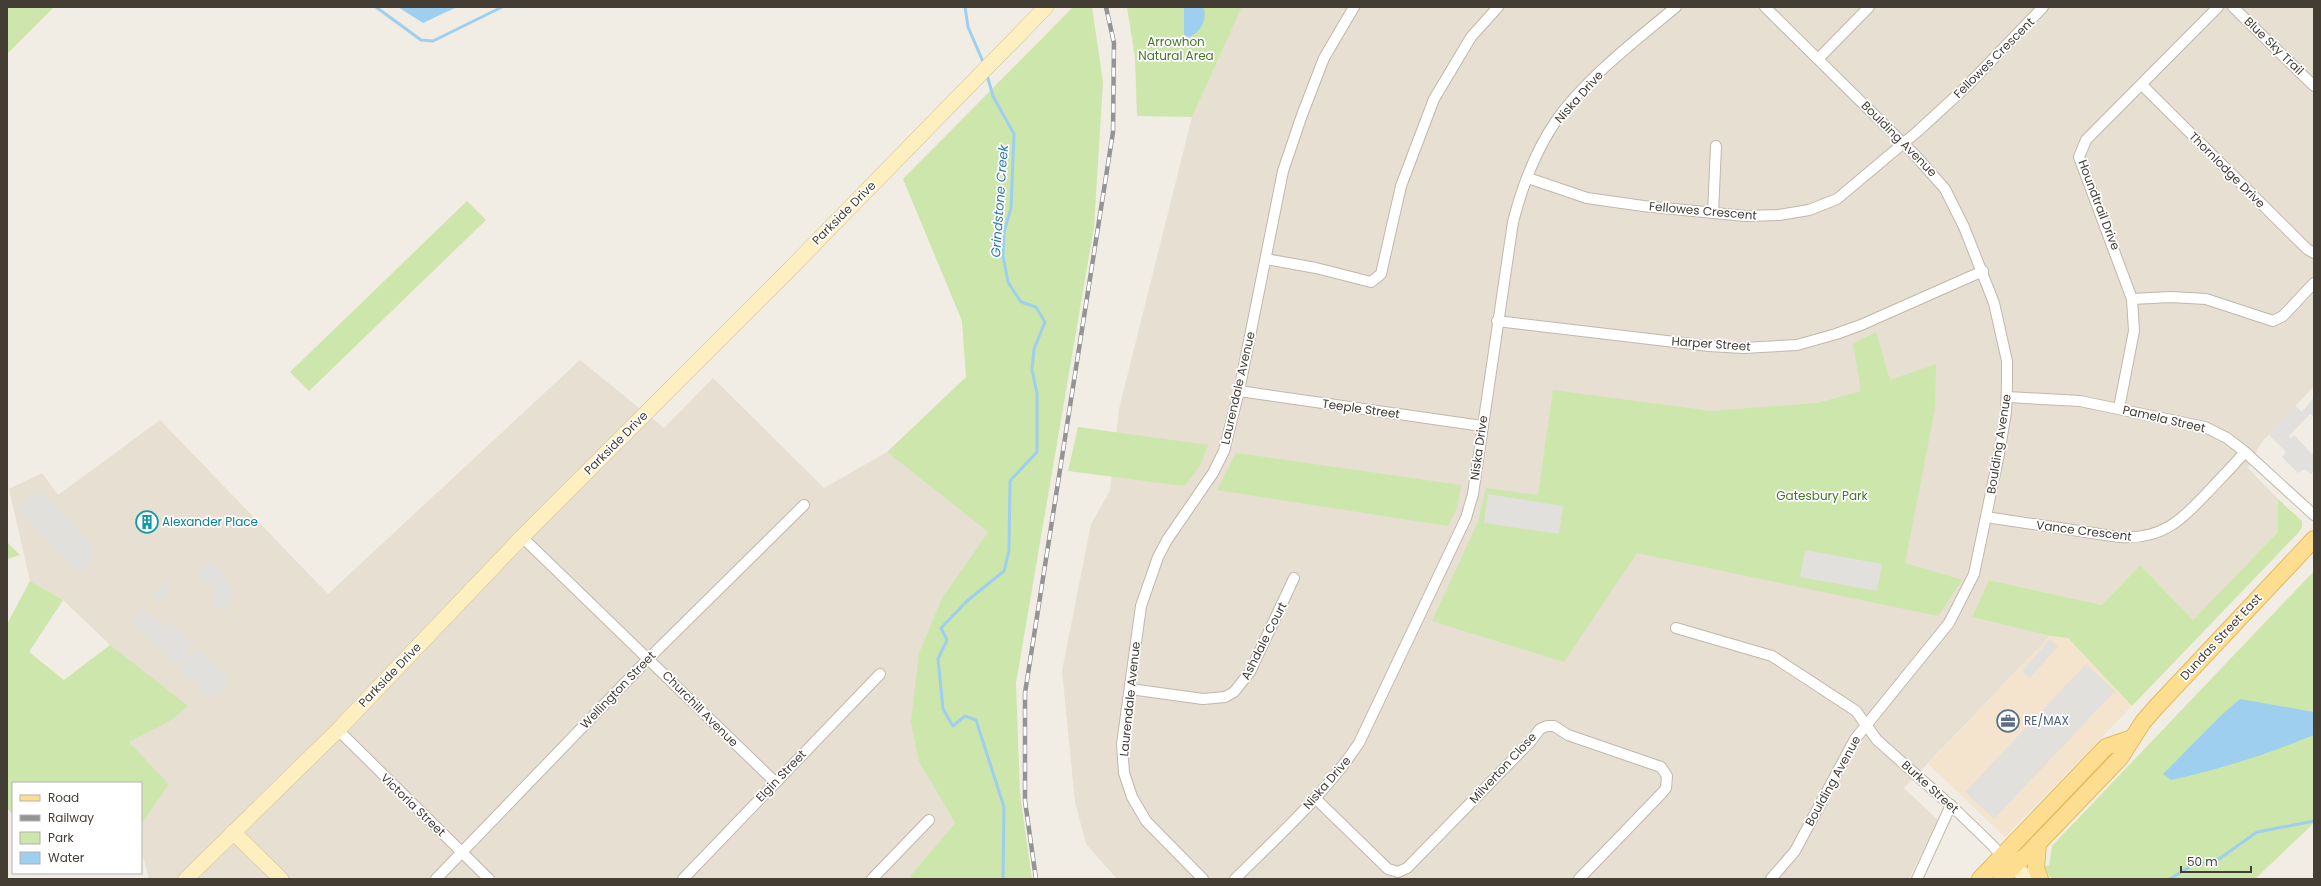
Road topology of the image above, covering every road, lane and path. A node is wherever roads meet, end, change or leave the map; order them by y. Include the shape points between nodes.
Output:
1 (1046, 7) edge
2 (1354, 7) edge
3 (1498, 7) edge
4 (1676, 7) edge
5 (1765, 7) edge
6 (1869, 7) edge
7 (2043, 7) edge
8 (2218, 7) edge
9 (2233, 7) edge
10 (1818, 59) junction
11 (2142, 85) junction
12 (2314, 86) edge
13 (1904, 144) junction
14 (1716, 146) dead end
15 (1528, 178) junction
16 (1713, 213) junction
17 (2314, 253) edge
18 (1266, 259) junction
19 (1982, 271) junction
20 (2314, 283) edge
21 (2132, 300) junction
22 (1497, 321) junction
23 (1239, 391) junction
24 (2007, 397) junction
25 (2119, 408) junction
26 (1482, 426) junction
27 (2245, 452) junction
28 (804, 505) dead end
29 (2314, 515) edge
30 (1986, 517) junction
31 (522, 537) junction
32 (2314, 539) edge
33 (1294, 578) dead end
34 (1676, 628) dead end
35 (649, 658) junction
36 (880, 674) dead end
37 (1130, 689) junction
38 (1866, 724) junction
39 (338, 730) junction
40 (2132, 738) junction
41 (775, 782) junction
42 (1315, 798) junction
43 (1951, 805) junction
44 (929, 820) dead end
45 (233, 832) junction
46 (2038, 843) junction
47 (462, 852) junction
48 (2005, 867) edge
49 (186, 879) edge
50 (280, 879) edge
51 (436, 879) edge
52 (489, 879) edge
53 (683, 879) edge
54 (872, 879) edge
55 (1203, 879) edge
56 (1235, 879) edge
57 (1579, 879) edge
58 (1771, 879) edge
59 (1917, 879) edge
60 (1980, 879) edge
61 (2029, 879) edge
62 (2040, 879) edge

1 - 31 main road, Parkside Drive
2 - 18 street, Laurendale Avenue via 1324,58 1302,115 1283,171
3 - 18 street via 1471,37 1434,99 1401,186 1381,274 1371,282
4 - 15 street, Niska Drive via 1589,83 1556,120
5 - 10 street, Boulding Avenue
6 - 10 street
7 - 13 street, Fellowes Crescent via 1967,86
8 - 11 street, Houndtrail Drive
9 - 12 street, Blue Sky Trail
10 - 13 street, Boulding Avenue
11 - 17 street, Thornlodge Drive via 2307,249
11 - 21 street, Houndtrail Drive via 2086,140 2079,156
13 - 16 street, Fellowes Crescent via 1849,190 1822,205 1797,212 1760,216
13 - 19 street, Boulding Avenue via 1945,189
14 - 16 street
15 - 16 street, Fellowes Crescent via 1587,198
15 - 22 street, Niska Drive via 1513,222
18 - 23 street, Laurendale Avenue
19 - 22 street, Harper Street via 1861,325 1797,344 1743,348 1709,346
19 - 24 street, Boulding Avenue via 2000,323 2007,361
20 - 21 street via 2279,320 2273,321 2206,299 2171,297
21 - 25 street, Houndtrail Drive via 2134,331
22 - 26 street, Niska Drive
23 - 26 street, Teeple Street
23 - 37 street, Laurendale Avenue via 1228,439 1219,463 1167,540 1152,571 1141,606
24 - 25 street, Pamela Street via 2080,401
24 - 30 street, Boulding Avenue
25 - 27 street, Pamela Street via 2205,428 2227,438
26 - 42 street, Niska Drive via 1473,494 1466,518 1365,732 1345,765
27 - 29 street, Pamela Street
27 - 30 street, Vance Crescent via 2180,520 2162,531 2147,536 2120,537
28 - 35 street, Wellington Street
30 - 38 street, Boulding Avenue via 1974,574 1955,613 1933,644
31 - 35 street, Churchill Avenue
31 - 39 main road, Parkside Drive
32 - 40 main road, Dundas Street East via 2156,706
33 - 37 street, Ashdale Court via 1250,672 1234,692 1203,699
34 - 38 street, Burke Street via 1772,656 1856,711
35 - 41 street, Churchill Avenue
35 - 47 street, Wellington Street
36 - 41 street, Elgin Street
37 - 55 street, Laurendale Avenue via 1122,744 1127,786 1138,809 1152,829
38 - 43 street, Burke Street via 1877,740
38 - 58 street, Boulding Avenue via 1843,758 1795,851
39 - 45 main road, Parkside Drive
39 - 47 street, Victoria Street
40 - 46 main road, Dundas Street East via 2120,758
40 - 48 main road, Dundas Street East via 2106,746
41 - 53 street, Elgin Street
42 - 56 street, Niska Drive
42 - 57 street, Milverton Close via 1388,869 1398,872 1407,868 1535,734 1547,726 1554,726 1568,735 1661,767 1667,776 1666,788 1662,793
43 - 48 street, Burke Street via 1993,846
43 - 59 street
44 - 54 street
45 - 49 main road, Parkside Drive
45 - 50 main road
46 - 48 main road, Dundas Street East
46 - 62 main road via 2035,858
47 - 51 street, Wellington Street
47 - 52 street, Victoria Street
48 - 60 main road, Dundas Street East
48 - 61 main road

